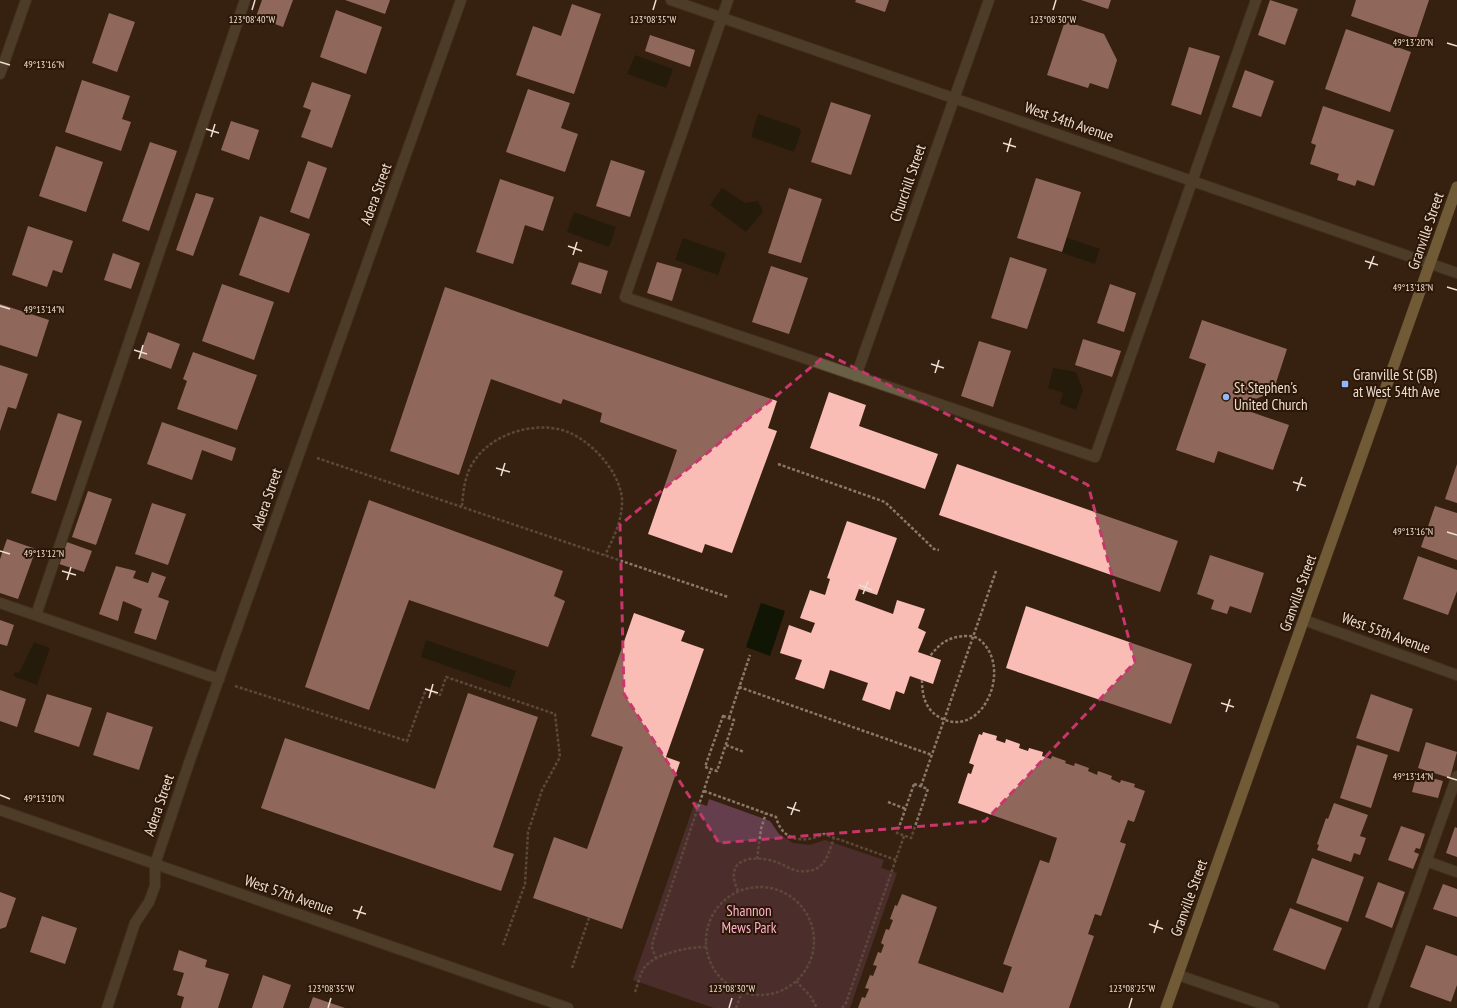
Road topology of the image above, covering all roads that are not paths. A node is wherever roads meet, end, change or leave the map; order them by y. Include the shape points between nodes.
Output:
1 (26, 0) edge
2 (245, 0) edge
3 (461, 0) edge
4 (671, 0) edge
5 (728, 0) edge
6 (989, 0) edge
7 (1256, 0) edge
8 (722, 18) junction
9 (0, 74) edge
10 (954, 98) junction
11 (1193, 181) junction
12 (1457, 187) edge
13 (1430, 264) junction
14 (1457, 273) edge
15 (856, 376) junction
16 (0, 603) edge
17 (36, 615) junction
18 (1304, 620) junction
19 (1457, 675) edge
20 (218, 679) junction
21 (1457, 776) edge
22 (0, 810) edge
23 (1426, 862) junction
24 (155, 864) junction
25 (1457, 872) edge
26 (1178, 975) junction
27 (107, 1008) edge
28 (568, 1008) edge
29 (1166, 1008) edge
30 (1274, 1008) edge
31 (1373, 1008) edge

1 - 9 street
2 - 17 street
3 - 20 street, Adera Street
4 - 8 street, West 54th Avenue
5 - 8 street
6 - 10 street, Churchill Street
7 - 11 street
8 - 10 street, West 54th Avenue
8 - 15 street via 625,297
10 - 11 street, West 54th Avenue
10 - 15 street, Churchill Street
11 - 13 street, West 54th Avenue
11 - 15 street via 1095,457
12 - 13 highway, Granville Street
13 - 14 street, West 54th Avenue
13 - 18 highway, Granville Street
16 - 17 street
17 - 20 street
18 - 19 street, West 55th Avenue
18 - 26 highway, Granville Street
20 - 24 street, Adera Street
21 - 23 street
22 - 24 street, West 57th Avenue
23 - 25 street
23 - 31 street
24 - 27 street, Adera Street via 155,886 147,906 135,923
24 - 28 street, West 57th Avenue
26 - 29 highway, Granville Street
26 - 30 street

